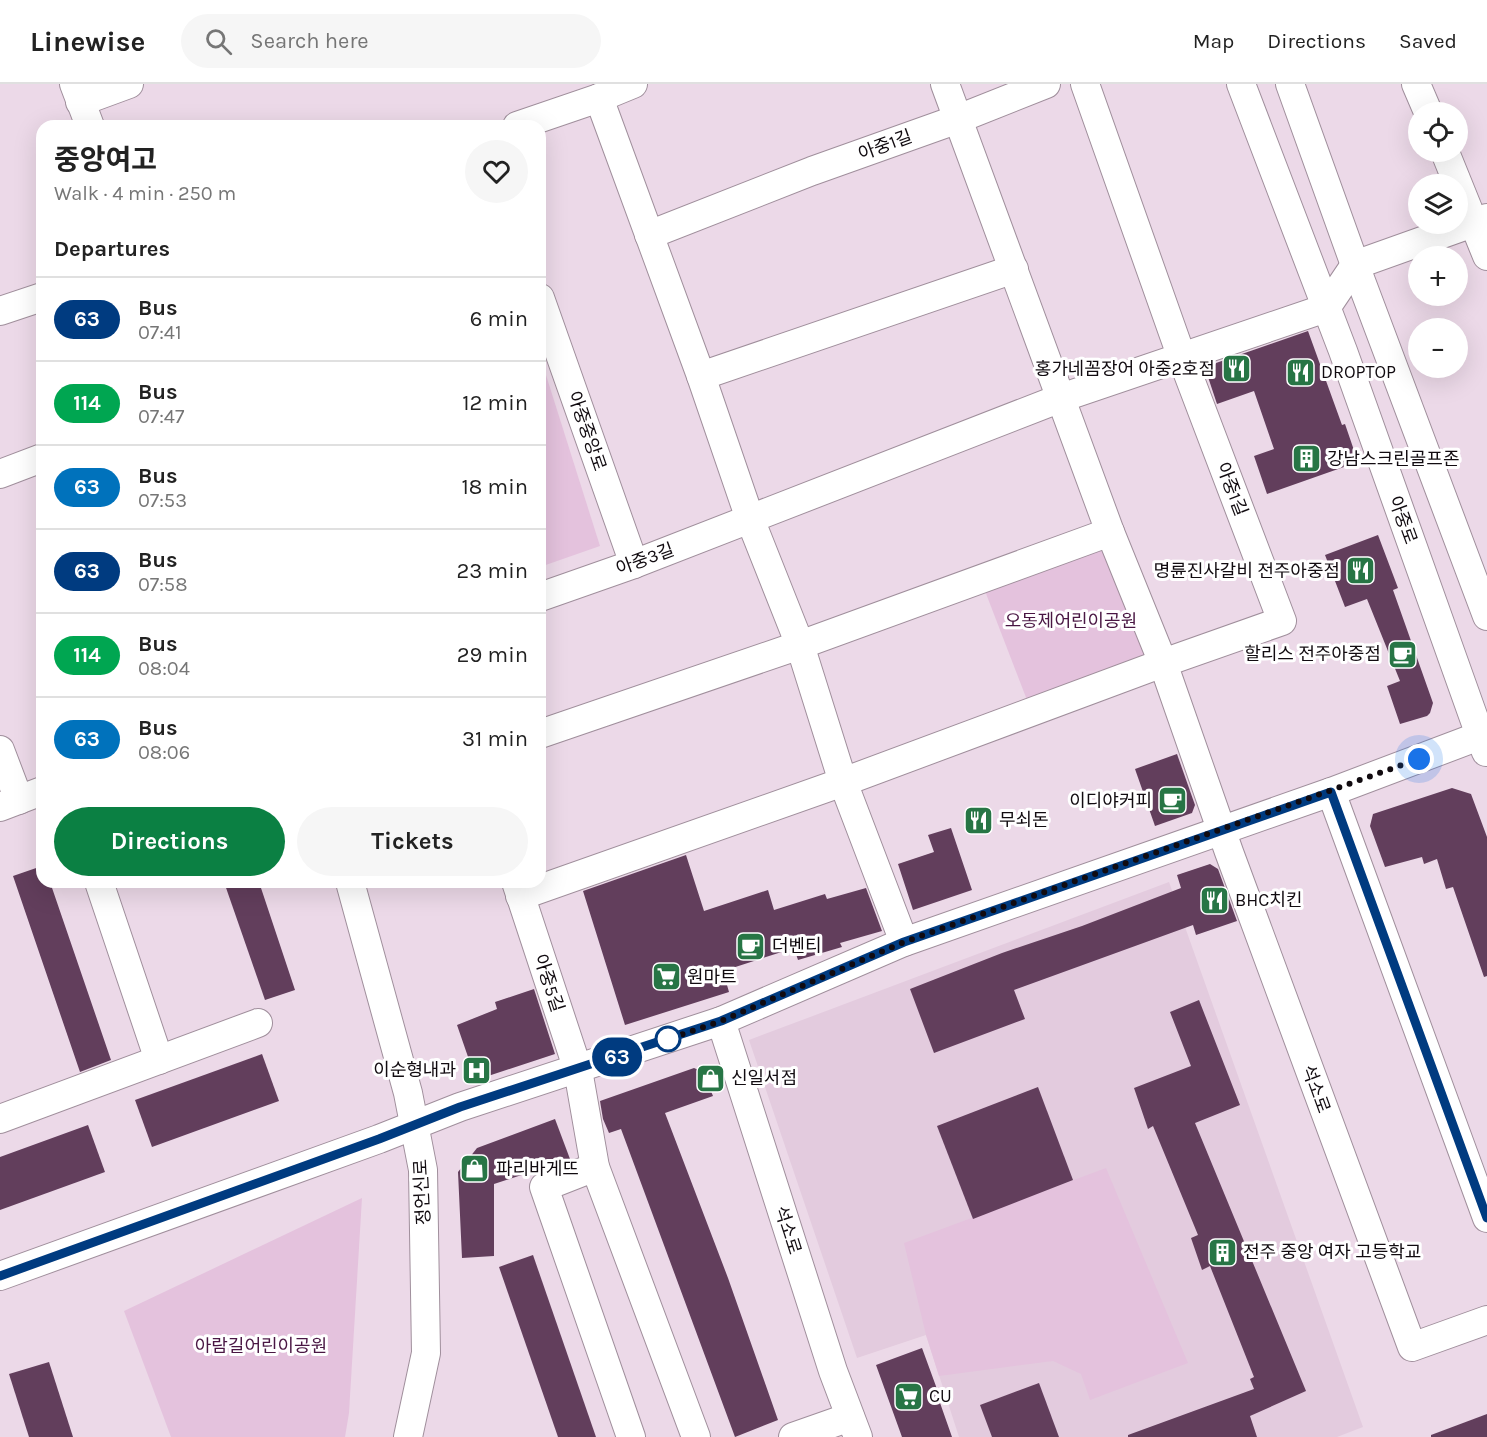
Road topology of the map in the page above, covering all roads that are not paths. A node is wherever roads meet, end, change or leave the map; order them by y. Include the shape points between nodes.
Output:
1 (129, 84) edge
2 (633, 84) edge
3 (945, 84) edge
4 (1046, 84) edge
5 (1085, 84) edge
6 (1241, 84) edge
7 (1290, 84) edge
8 (1416, 84) edge
9 (599, 98) junction
10 (1424, 102) edge
11 (82, 104) edge
12 (958, 119) junction
13 (535, 120) edge
14 (1449, 162) edge
15 (1481, 220) edge
16 (648, 235) junction
17 (1487, 256) edge
18 (1355, 265) junction
19 (1014, 269) junction
20 (36, 299) edge
21 (1326, 308) junction
22 (0, 311) edge
23 (546, 315) edge
24 (1182, 358) junction
25 (701, 376) junction
26 (1061, 398) junction
27 (36, 467) edge
28 (0, 474) edge
29 (750, 519) junction
30 (1110, 532) junction
31 (634, 564) junction
32 (546, 595) edge
33 (1487, 616) edge
34 (800, 645) junction
35 (1162, 663) junction
36 (546, 733) edge
37 (1485, 741) edge
38 (0, 750) edge
39 (843, 782) junction
40 (1331, 792) junction
41 (20, 799) edge
42 (1221, 831) junction
43 (546, 881) edge
44 (101, 888) edge
45 (352, 888) edge
46 (518, 889) edge
47 (904, 942) junction
48 (721, 1021) junction
49 (258, 1023) dead end
50 (159, 1060) junction
51 (578, 1070) junction
52 (0, 1119) edge
53 (415, 1125) junction
54 (595, 1167) junction
55 (1487, 1218) edge
56 (0, 1276) edge
57 (1487, 1320) edge
58 (854, 1427) edge
59 (408, 1437) edge
60 (631, 1437) edge
61 (696, 1437) edge
62 (793, 1437) edge

1 - 11 street
2 - 9 street
3 - 12 street
4 - 12 street, 아중1길
5 - 24 street
6 - 21 street, 아중로
7 - 18 street
8 - 10 street
9 - 13 street
9 - 16 street
12 - 16 street, 아중1길
12 - 19 street
14 - 15 street
15 - 17 street
15 - 18 street
16 - 25 street
18 - 21 street
18 - 33 street
19 - 25 street
19 - 26 street
20 - 22 street
21 - 24 street
21 - 37 street, 아중로
23 - 31 street, 아중중앙로
24 - 26 street
24 - 35 street, 아중1길 via 1282,621
25 - 29 street
26 - 29 street, 아중3길
26 - 30 street
27 - 28 street
29 - 31 street, 아중3길
29 - 34 street
30 - 34 street
30 - 35 street
31 - 32 street, 아중3길
34 - 36 street
34 - 39 street
35 - 39 street, 아중1길
35 - 42 street
37 - 40 street
38 - 41 street
39 - 43 street, 아중5길 via 649,852
39 - 47 street
40 - 42 street
40 - 55 street
42 - 47 street
42 - 57 street, 석소로 via 1412,1347
44 - 50 street
45 - 53 street, 정언신로
46 - 51 street, 아중5길
47 - 48 street
48 - 51 street
48 - 58 street, 석소로
49 - 50 street
50 - 52 street
51 - 53 street
51 - 54 street, 아중5길
53 - 56 street
53 - 59 street, 정언신로 via 423,1170 426,1353
54 - 60 street via 544,1187
54 - 61 street, 아중5길
58 - 62 street

